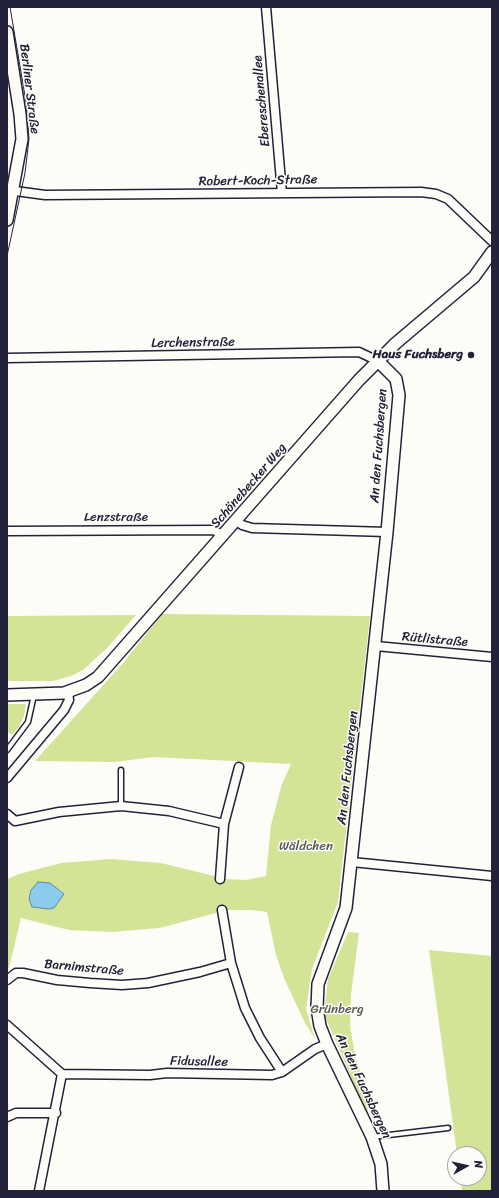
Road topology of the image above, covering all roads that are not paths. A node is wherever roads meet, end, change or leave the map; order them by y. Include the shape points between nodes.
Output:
1 (266, 7) edge
2 (7, 32) edge
3 (10, 190) edge
4 (282, 193) junction
5 (7, 220) edge
6 (492, 241) edge
7 (492, 252) edge
8 (7, 358) edge
9 (378, 361) junction
10 (237, 520) junction
11 (7, 531) edge
12 (387, 532) junction
13 (223, 536) junction
14 (376, 646) junction
15 (492, 656) edge
16 (68, 692) junction
17 (7, 695) edge
18 (34, 695) junction
19 (7, 750) edge
20 (239, 767) dead end
21 (121, 770) dead end
22 (7, 778) edge
23 (121, 806) junction
24 (7, 814) edge
25 (224, 824) junction
26 (352, 862) junction
27 (492, 876) edge
28 (220, 880) dead end
29 (222, 910) dead end
30 (231, 963) junction
31 (7, 980) edge
32 (7, 1025) edge
33 (327, 1044) junction
34 (282, 1072) junction
35 (62, 1074) junction
36 (56, 1113) junction
37 (7, 1117) edge
38 (448, 1128) dead end
39 (372, 1137) junction
40 (39, 1191) edge
41 (383, 1191) edge

1 - 4 street, Ebereschenallee
2 - 3 street, Berliner Straße via 22,126 22,139
3 - 4 street, Robert-Koch-Straße via 45,195
3 - 5 street, Berliner Straße
4 - 6 street, Robert-Koch-Straße via 436,194 448,199
7 - 9 street, Schönebecker Weg via 474,277
8 - 9 street, Lerchenstraße via 359,352
9 - 10 street, Schönebecker Weg
9 - 12 street, An den Fuchsbergen via 396,379 399,395
10 - 12 street via 242,525 252,528
10 - 13 street, Schönebecker Weg
11 - 13 street, Lenzstraße via 214,530
12 - 14 street, An den Fuchsbergen
13 - 16 street, Schönebecker Weg via 98,677
14 - 15 street, Rütlistraße
14 - 26 street, An den Fuchsbergen
16 - 18 street, Schönebecker Weg
16 - 22 street via 69,700 64,710
17 - 18 street, Schönebecker Weg
18 - 19 lane via 28,722
20 - 25 street
21 - 23 lane
23 - 24 street via 59,812 15,821
23 - 25 street via 169,811
25 - 28 street
26 - 27 street
26 - 33 street, An den Fuchsbergen via 346,908 318,984 316,1008
29 - 30 street
30 - 31 street, Barnimstraße via 186,976 142,983 90,983 23,973 16,973
30 - 34 street via 245,1008 260,1038
32 - 35 street
33 - 34 street, Fidusallee via 315,1049
33 - 39 street, An den Fuchsbergen
34 - 35 street, Fidusallee via 272,1075
35 - 36 street
36 - 37 street via 16,1113
36 - 40 street
38 - 39 lane
39 - 41 street, An den Fuchsbergen via 381,1164

